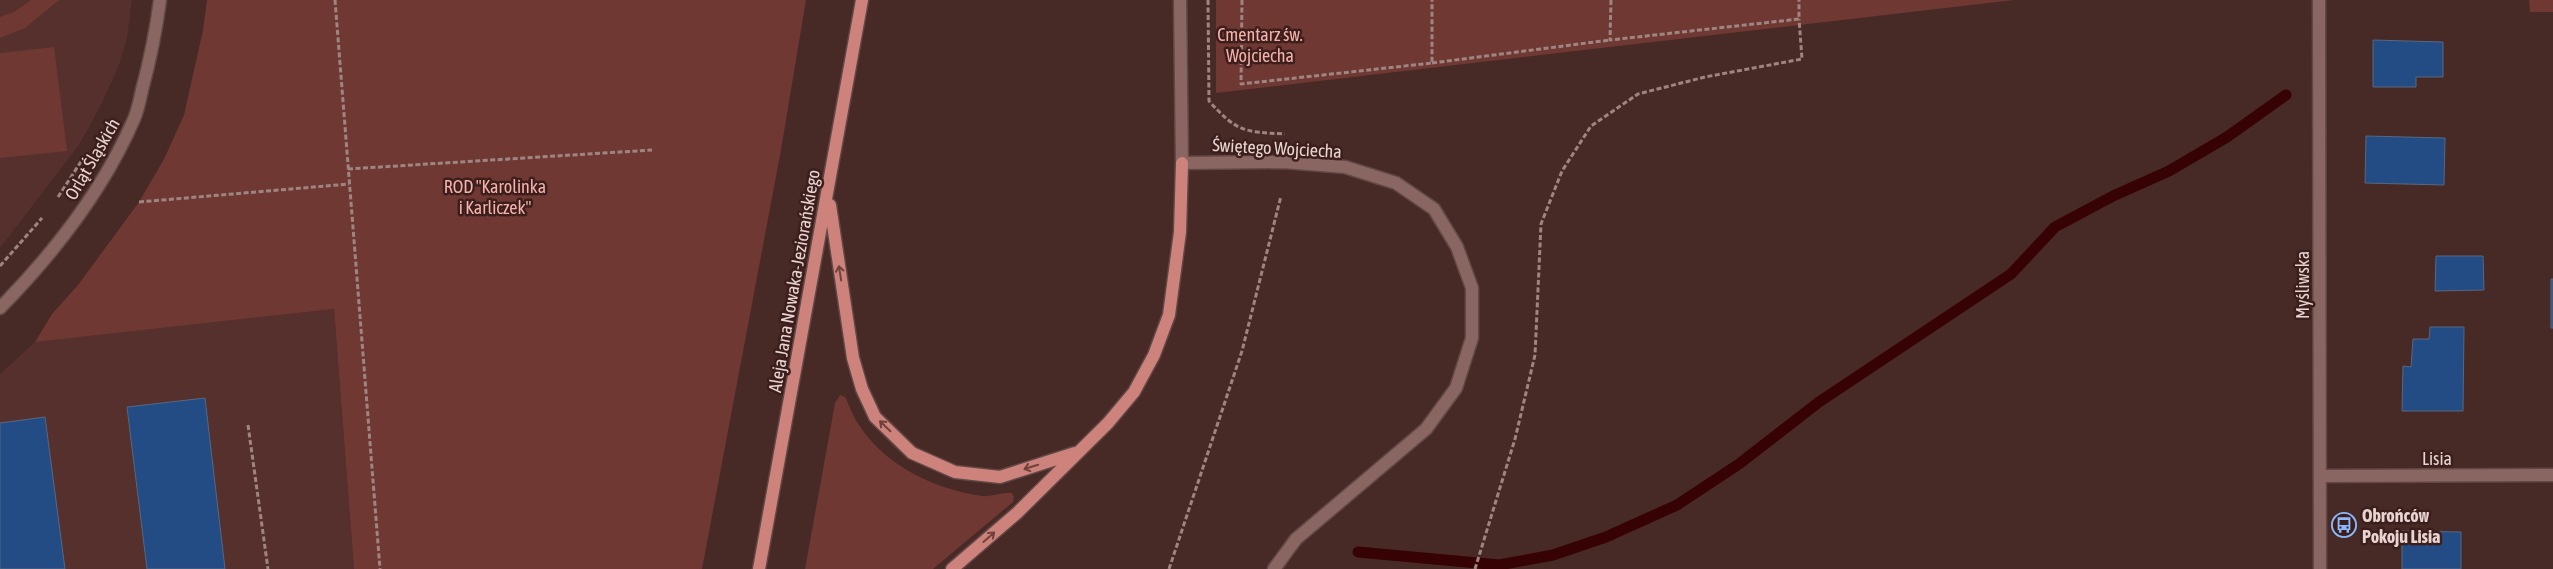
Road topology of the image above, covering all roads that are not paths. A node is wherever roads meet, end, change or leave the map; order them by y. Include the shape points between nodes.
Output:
1 (160, 0) edge
2 (862, 0) edge
3 (1180, 0) edge
4 (2318, 0) edge
5 (1182, 163) junction
6 (828, 195) junction
7 (0, 308) edge
8 (1078, 452) junction
9 (2553, 475) edge
10 (2320, 476) junction
11 (760, 569) edge
12 (952, 569) edge
13 (1274, 569) edge
14 (2320, 569) edge

1 - 7 street, Orląt Śląskich via 154,43 135,118 96,193 63,239
2 - 6 main road, Aleja Jana Nowaka-Jeziorańskiego
3 - 5 street
4 - 10 street, Myśliwska
5 - 8 main road via 1180,232 1169,315 1154,355 1134,392
5 - 13 street, Świętego Wojciecha via 1284,162 1345,167 1396,183 1434,209 1457,247 1472,288 1472,338 1456,388 1426,429 1296,539
8 -> 6 main road via 1000,476 955,472 912,452 875,417 853,358
6 - 11 main road, Aleja Jana Nowaka-Jeziorańskiego
12 -> 8 main road
9 - 10 street, Lisia
10 - 14 street, Myśliwska

